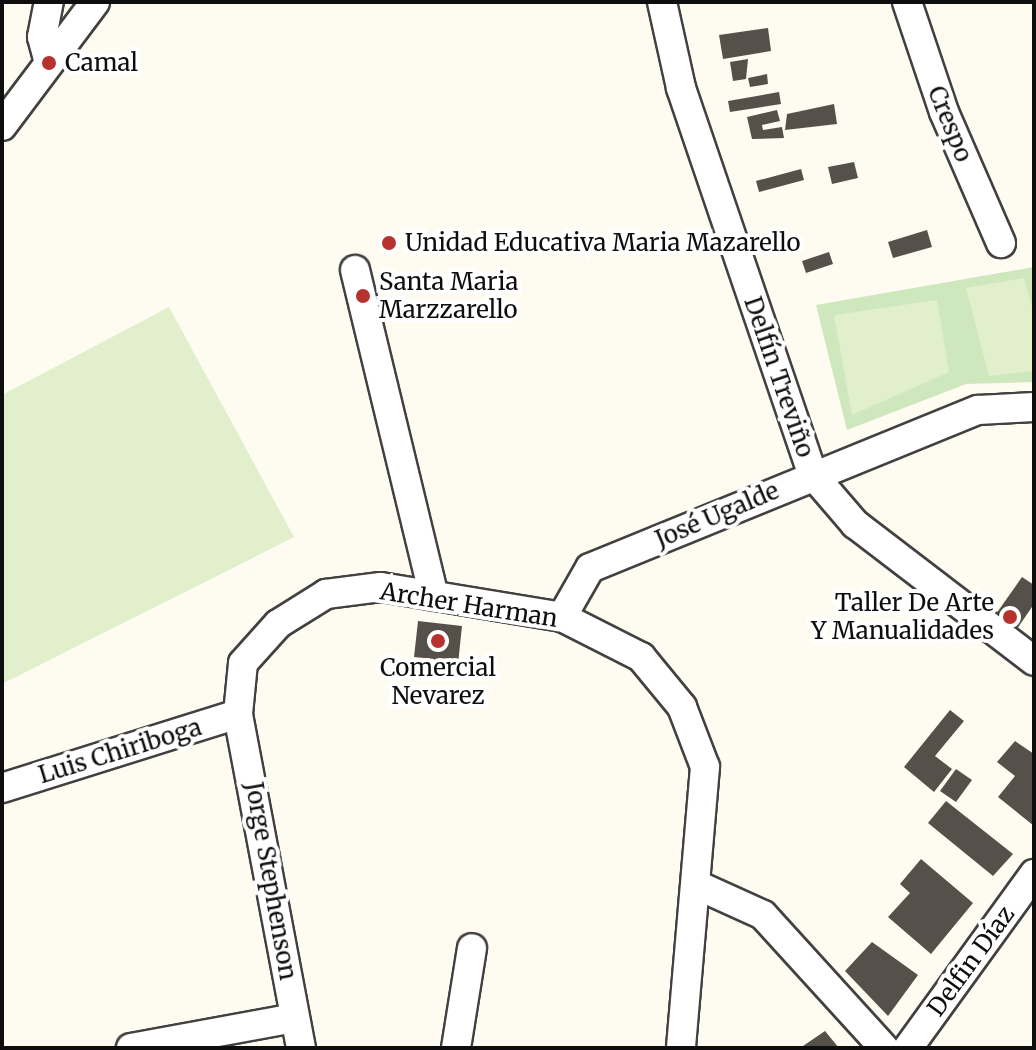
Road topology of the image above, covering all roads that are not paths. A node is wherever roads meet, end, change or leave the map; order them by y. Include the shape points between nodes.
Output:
1 (49, 2) edge
2 (95, 2) edge
3 (662, 2) edge
4 (907, 2) edge
5 (49, 63) junction
6 (2, 126) edge
7 (1001, 243) dead end
8 (355, 270) dead end
9 (1034, 407) edge
10 (813, 475) junction
11 (434, 596) junction
12 (562, 617) junction
13 (1034, 661) edge
14 (238, 714) junction
15 (2, 788) edge
16 (1034, 874) edge
17 (697, 885) junction
18 (472, 948) dead end
19 (294, 1018) junction
20 (131, 1048) edge
21 (301, 1048) edge
22 (456, 1048) edge
23 (681, 1048) edge
24 (884, 1048) edge
25 (908, 1048) edge

1 - 5 street via 42,37
2 - 5 street
3 - 10 street, Delfín Treviño via 681,88
4 - 7 street, Crespo via 944,112
5 - 6 street
8 - 11 street
9 - 10 street, José Ugalde via 978,410
10 - 12 street, José Ugalde via 590,568
10 - 13 street, Delfín Treviño via 855,524
11 - 12 street, Archer Harman
11 - 14 street, Archer Harman via 381,587 326,594 278,624 243,663
12 - 17 street, Archer Harman via 641,657 682,707 705,767
14 - 15 street, Luis Chiriboga
14 - 19 street, Jorge Stephenson
16 - 25 street, Delfin Díaz
17 - 23 street, Archer Harman
17 - 24 street via 763,915
18 - 22 street
19 - 20 street
19 - 21 street, Jorge Stephenson

